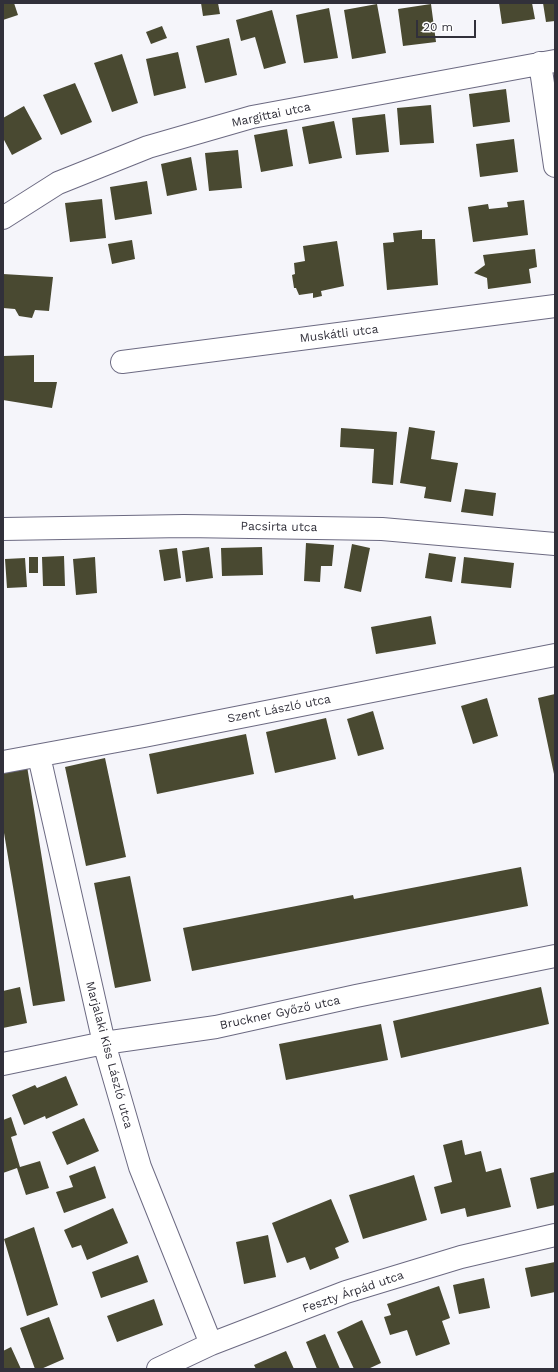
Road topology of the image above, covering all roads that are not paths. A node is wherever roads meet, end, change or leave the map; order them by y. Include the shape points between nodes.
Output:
1 (548, 62) edge
2 (555, 166) edge
3 (3, 218) edge
4 (555, 306) edge
5 (122, 362) dead end
6 (3, 529) edge
7 (555, 544) edge
8 (555, 655) edge
9 (39, 756) junction
10 (3, 762) edge
11 (555, 956) edge
12 (104, 1043) junction
13 (3, 1064) edge
14 (555, 1235) edge
15 (210, 1344) junction
16 (158, 1369) edge

1 - 2 street
1 - 3 street, Margittai utca via 252,117 148,147 58,183
4 - 5 street, Muskátli utca
6 - 7 street, Pacsirta utca via 184,526 382,529
8 - 9 street, Szent László utca
9 - 10 street, Szent László utca
9 - 12 street, Marjalaki Kiss László utca
11 - 12 street, Bruckner Győző utca via 216,1027
12 - 13 street, Bruckner Győző utca
12 - 15 street, Marjalaki Kiss László utca via 140,1167
14 - 15 street, Feszty Árpád utca via 461,1257 346,1292
15 - 16 street, Feszty Árpád utca

